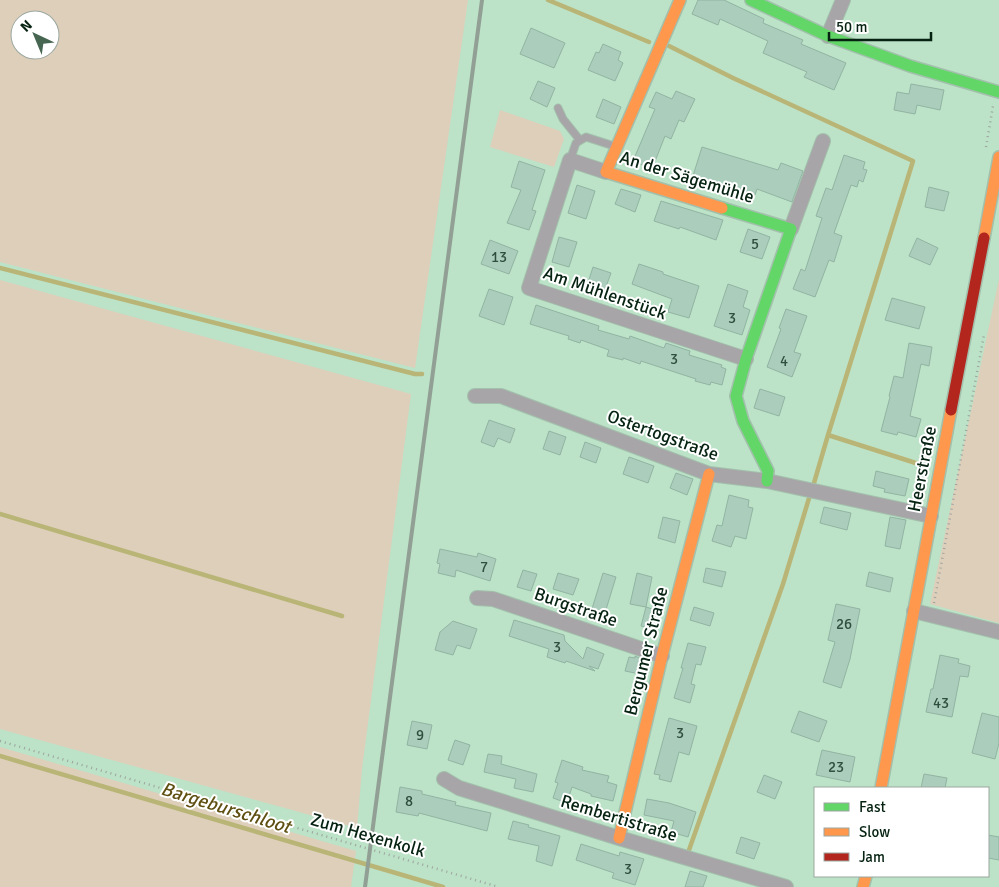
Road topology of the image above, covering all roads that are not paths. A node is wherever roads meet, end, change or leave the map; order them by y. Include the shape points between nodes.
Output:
1 (680, 0) edge
2 (751, 0) edge
3 (843, 0) edge
4 (828, 36) junction
5 (999, 92) edge
6 (558, 108) dead end
7 (579, 140) junction
8 (823, 140) dead end
9 (616, 147) junction
10 (999, 157) edge
11 (570, 160) junction
12 (606, 172) junction
13 (791, 229) junction
14 (746, 359) junction
15 (475, 396) dead end
16 (709, 474) junction
17 (767, 481) junction
18 (931, 516) junction
19 (477, 598) dead end
20 (914, 611) junction
21 (999, 632) edge
22 (662, 656) junction
23 (444, 779) dead end
24 (881, 787) edge
25 (619, 838) junction
26 (786, 887) edge

1 - 9 street, An der Sägemühle
2 - 4 street
3 - 4 street
4 - 5 street via 910,66
6 - 7 lane
7 - 9 lane via 586,137
7 - 11 lane
8 - 13 street
9 - 12 street, An der Sägemühle
10 - 18 street, Heerstraße
11 - 12 street
11 - 14 street, Am Mühlenstück via 529,288
12 - 13 street, An der Sägemühle
13 - 14 street
14 - 17 street via 736,396 742,421 768,471
15 - 16 street, Ostertogstraße via 501,396
16 - 17 street, Ostertogstraße
16 - 22 street, Bergumer Straße
17 - 18 street, Ostertogstraße
18 - 20 street, Heerstraße
19 - 22 street, Burgstraße via 493,599
20 - 21 street
20 - 24 street, Heerstraße
22 - 25 street, Bergumer Straße
23 - 25 street, Rembertistraße via 459,788
25 - 26 street, Rembertistraße

